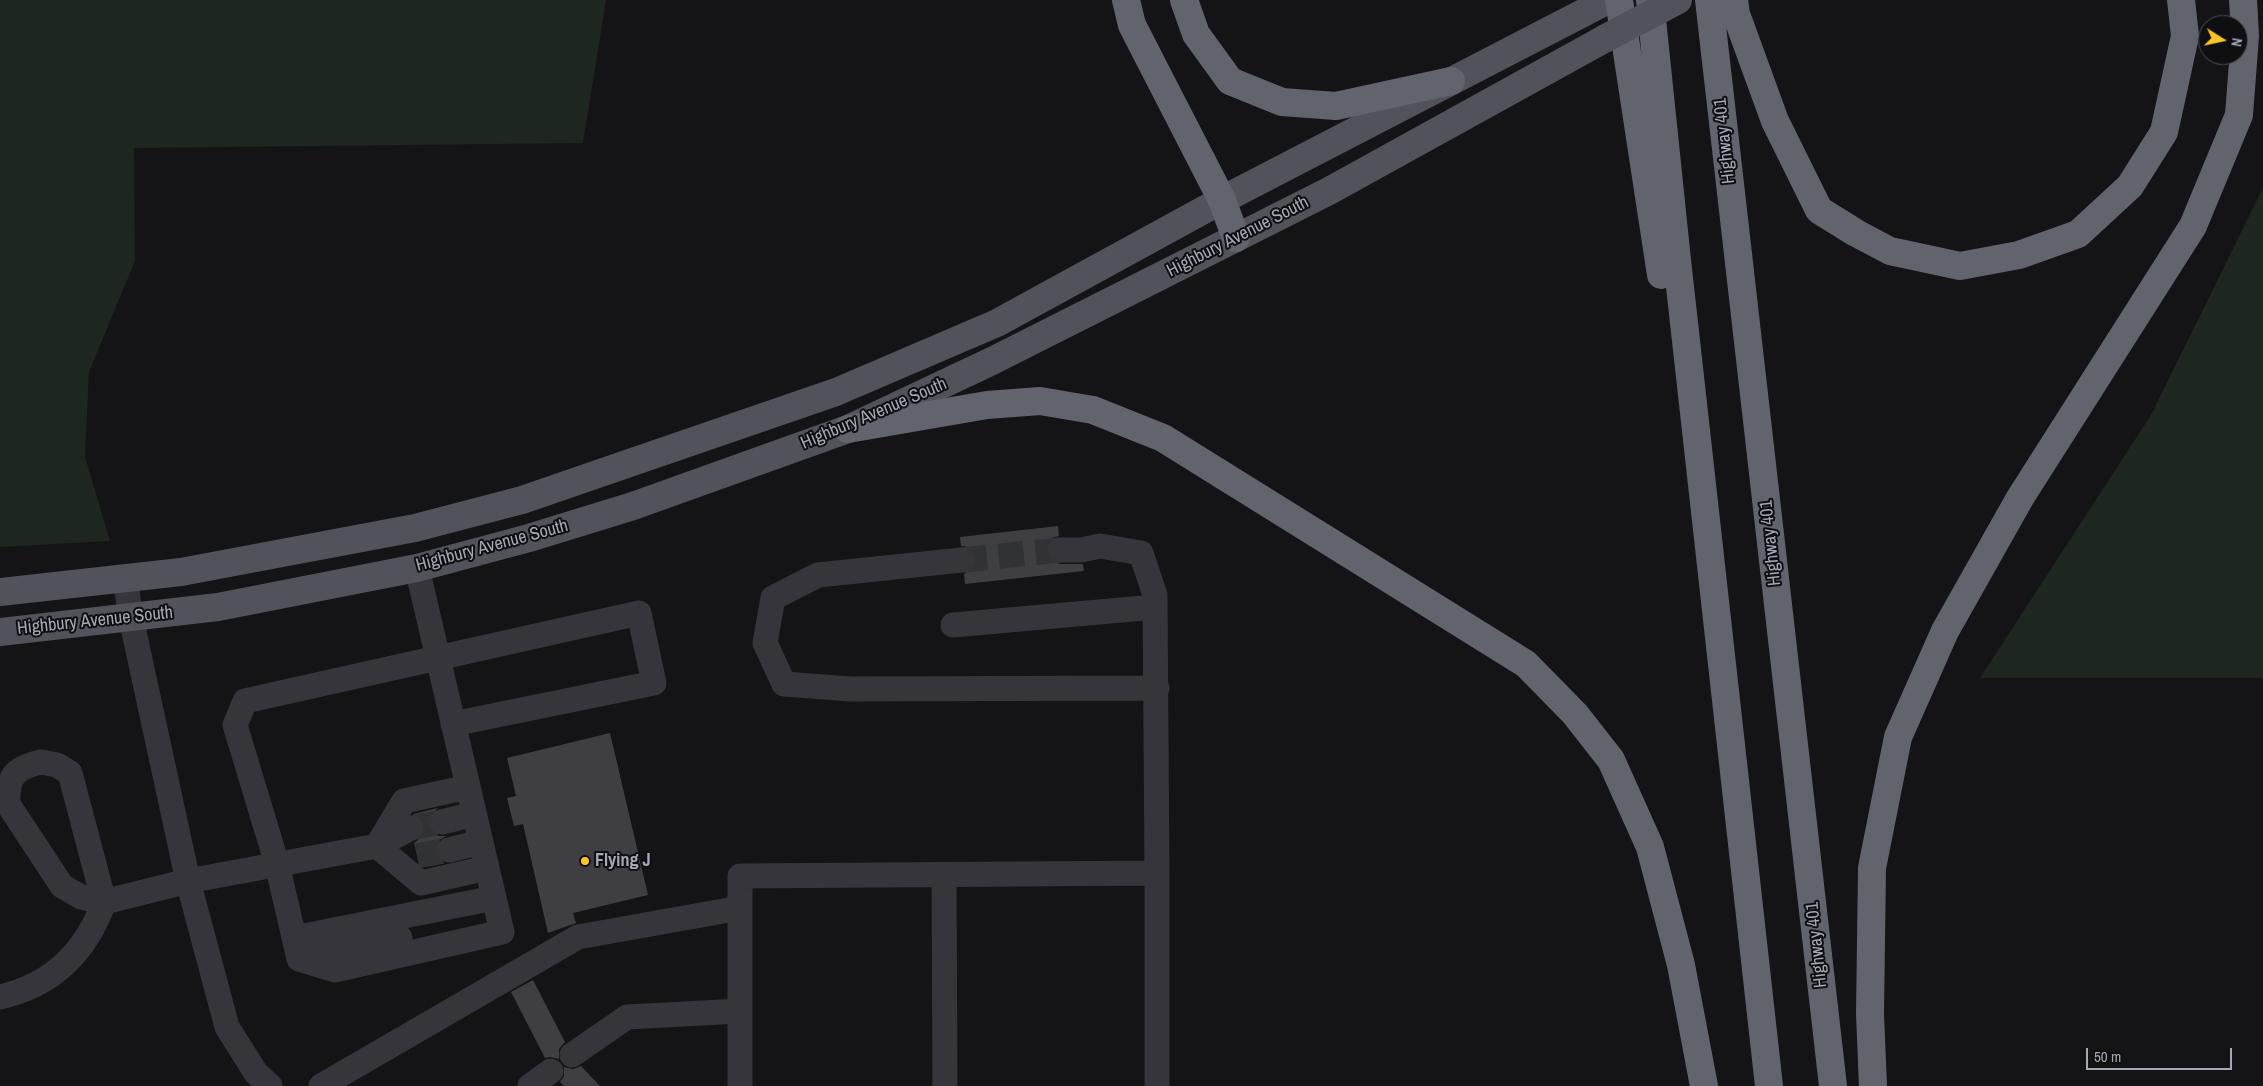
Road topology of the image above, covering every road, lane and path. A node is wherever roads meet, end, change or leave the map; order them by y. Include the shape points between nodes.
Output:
1 (1126, 0) edge
2 (1184, 0) edge
3 (1650, 0) edge
4 (1678, 0) edge
5 (1710, 0) edge
6 (1734, 0) edge
7 (2181, 0) edge
8 (2232, 0) edge
9 (2243, 0) edge
10 (1610, 1) edge
11 (2237, 15) edge
12 (2244, 15) edge
13 (2243, 65) edge
14 (1451, 81) junction
15 (1222, 200) junction
16 (1236, 238) junction
17 (848, 429) junction
18 (1698, 449) junction
19 (1060, 550) tunnel mouth
20 (962, 560) tunnel mouth
21 (417, 568) junction
22 (126, 578) junction
23 (0, 592) edge
24 (1155, 607) junction
25 (131, 618) junction
26 (953, 625) dead end
27 (0, 632) edge
28 (437, 659) junction
29 (1157, 688) junction
30 (453, 724) junction
31 (468, 787) junction
32 (474, 814) junction
33 (442, 822) tunnel mouth
34 (411, 828) tunnel mouth
35 (481, 842) junction
36 (377, 846) junction
37 (449, 850) tunnel mouth
38 (417, 856) tunnel mouth
39 (276, 864) junction
40 (487, 868) junction
41 (1158, 873) junction
42 (944, 875) junction
43 (188, 881) junction
44 (104, 902) junction
45 (740, 908) junction
46 (498, 916) junction
47 (297, 949) junction
48 (0, 997) edge
49 (740, 1011) junction
50 (572, 1055) dead end
51 (551, 1071) dead end
52 (270, 1086) edge
53 (321, 1086) edge
54 (530, 1086) edge
55 (740, 1086) edge
56 (945, 1086) edge
57 (1157, 1086) edge
58 (1704, 1086) edge
59 (1769, 1086) edge
60 (1832, 1086) edge
61 (1873, 1086) edge

1 - 15 highway via 1132,25
2 - 14 highway via 1196,34 1230,81 1282,102 1336,106
3 - 18 highway
4 - 16 main road, Highbury Avenue South, bridge via 1329,191
5 - 60 highway, Highway 401
6 - 7 highway via 1736,14 1775,121 1819,210 1890,251 1960,266 2019,255 2078,234 2130,186 2164,132 2185,36
8 - 11 highway
9 - 12 highway
10 - 14 main road, Highbury Avenue South
10 - 18 highway via 1660,274
13 - 61 highway via 2239,115 2192,226 2020,498 1945,631 1898,737 1872,868 1870,1014
14 - 15 main road, Highbury Avenue South
15 - 16 highway
15 - 22 main road, Highbury Avenue South via 997,323 836,392 522,500 415,528 181,572
16 - 17 main road, Highbury Avenue South via 992,361
17 - 21 main road, Highbury Avenue South via 633,506
17 - 58 highway via 987,405 1040,401 1093,410 1163,438 1526,664 1574,714 1610,760 1650,847 1681,965
18 - 59 highway
19 - 24 lane via 1100,546 1141,553 1155,595
20 - 29 lane via 818,576 773,598 765,643 784,684 850,689
21 - 25 main road, Highbury Avenue South via 218,607
21 - 28 lane
22 - 23 main road, Highbury Avenue South
22 - 25 lane
24 - 26 lane
24 - 29 lane
25 - 27 main road, Highbury Avenue South
25 - 43 lane
28 - 30 lane
28 - 30 lane via 639,613 654,683
28 - 39 lane via 245,701 235,725
29 - 41 lane
30 - 31 lane
31 - 32 lane
31 - 36 lane via 404,801
32 - 33 lane
32 - 35 lane
34 - 36 lane
35 - 37 lane
35 - 40 lane
36 - 38 lane
36 - 39 lane
36 - 40 lane via 421,883
39 - 43 lane
39 - 47 lane
40 - 46 lane
41 - 42 lane
41 - 57 lane
42 - 45 lane via 740,876
42 - 56 lane
43 - 44 lane
43 - 52 lane via 226,1027 256,1073
44 - 44 lane via 70,773 57,765 41,762 26,766 14,774 8,788 8,804 62,886 80,897
44 - 48 lane via 89,937 75,955 35,986
45 - 49 lane
45 - 53 lane via 578,937
46 - 47 lane
46 - 47 lane via 335,970
49 - 50 lane via 627,1017
49 - 55 lane
51 - 54 lane

